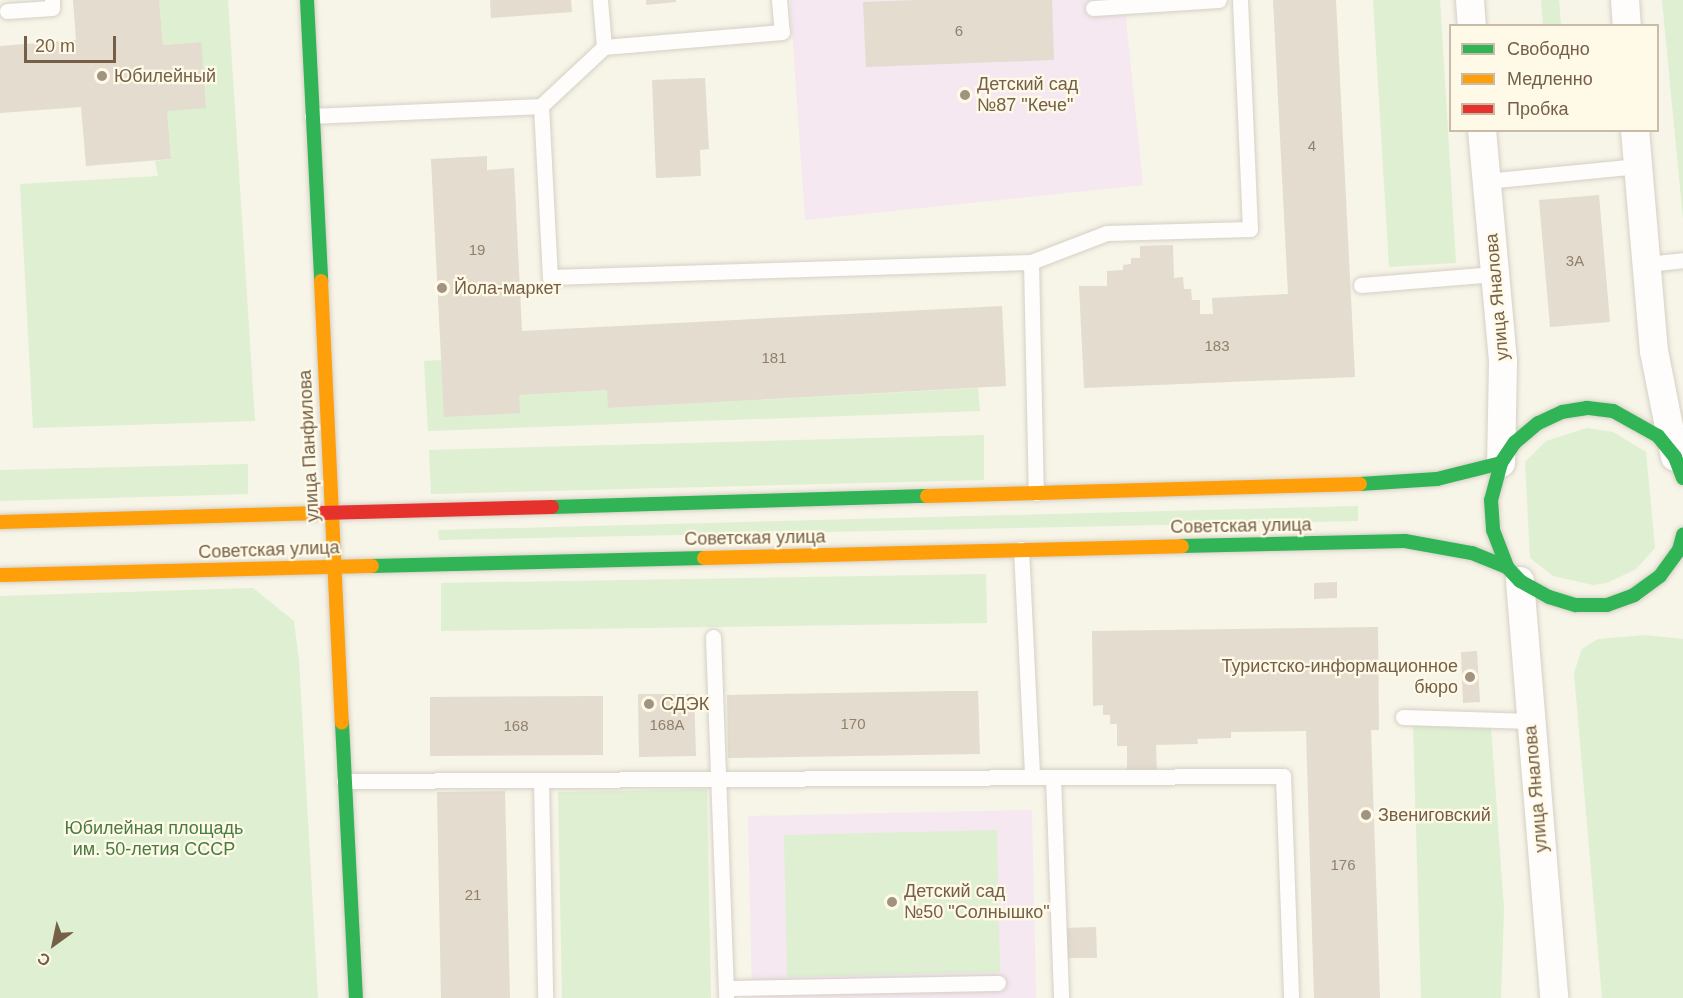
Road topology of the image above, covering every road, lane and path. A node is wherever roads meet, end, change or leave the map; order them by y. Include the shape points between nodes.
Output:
1 (52, 0) edge
2 (307, 0) edge
3 (600, 0) edge
4 (779, 0) edge
5 (1220, 0) edge
6 (1240, 0) edge
7 (1470, 0) edge
8 (1625, 0) edge
9 (1093, 8) dead end
10 (7, 11) dead end
11 (1472, 24) edge
12 (1627, 24) edge
13 (604, 47) junction
14 (541, 106) junction
15 (312, 116) junction
16 (1482, 132) edge
17 (1635, 132) edge
18 (1638, 166) junction
19 (1486, 181) junction
20 (1683, 260) edge
21 (1030, 262) junction
22 (1647, 264) junction
23 (1495, 274) junction
24 (1361, 285) dead end
25 (1501, 463) junction
26 (1679, 468) edge
27 (1036, 493) junction
28 (331, 513) junction
29 (0, 522) edge
30 (1683, 535) edge
31 (1021, 549) junction
32 (332, 567) junction
33 (1514, 574) junction
34 (0, 575) edge
35 (713, 636) dead end
36 (1402, 717) dead end
37 (1531, 721) junction
38 (1032, 777) junction
39 (1053, 777) junction
40 (718, 779) junction
41 (541, 780) junction
42 (344, 781) junction
43 (998, 983) dead end
44 (726, 993) edge
45 (356, 998) edge
46 (545, 998) edge
47 (1060, 998) edge
48 (1291, 998) edge
49 (1554, 998) edge

1 - 10 lane via 52,8
2 - 15 main road, улица Панфилова
3 - 13 lane
4 - 13 lane via 782,32
5 - 9 lane
6 - 21 lane via 1250,229 1107,233
7 - 11 street
8 - 12 street
13 - 14 lane
14 - 15 lane
14 - 21 lane via 550,277
15 - 28 main road, улица Панфилова
16 - 19 street, улица Яналова
17 - 18 street
18 - 19 lane
18 - 22 street
19 - 23 street, улица Яналова
20 - 22 lane
21 - 27 lane
22 - 26 street via 1654,351
23 - 24 lane
23 - 25 street, улица Яналова via 1503,362
25 - 26 main road via 1515,442 1538,423 1562,412 1587,408 1613,411 1637,421 1658,436
25 - 27 main road, Советская улица via 1437,479 1400,483
25 - 33 main road via 1491,500 1493,530
27 - 28 main road, Советская улица
28 - 29 main road, Советская улица
28 - 32 main road, улица Панфилова
30 - 33 main road, Советская улица via 1679,550 1660,576 1634,595 1607,605 1576,605 1549,597
31 - 32 main road, Советская улица
31 - 33 main road, Советская улица via 1405,541 1472,552
31 - 38 lane
32 - 34 main road, Советская улица
32 - 42 main road, улица Панфилова
33 - 37 street, улица Яналова
35 - 40 lane
36 - 37 lane
37 - 49 street, улица Яналова
38 - 39 lane
38 - 40 lane
39 - 47 lane
39 - 48 lane via 1283,776
40 - 41 lane
40 - 44 lane
41 - 42 lane
41 - 46 lane
42 - 45 main road, улица Панфилова
43 - 44 lane

